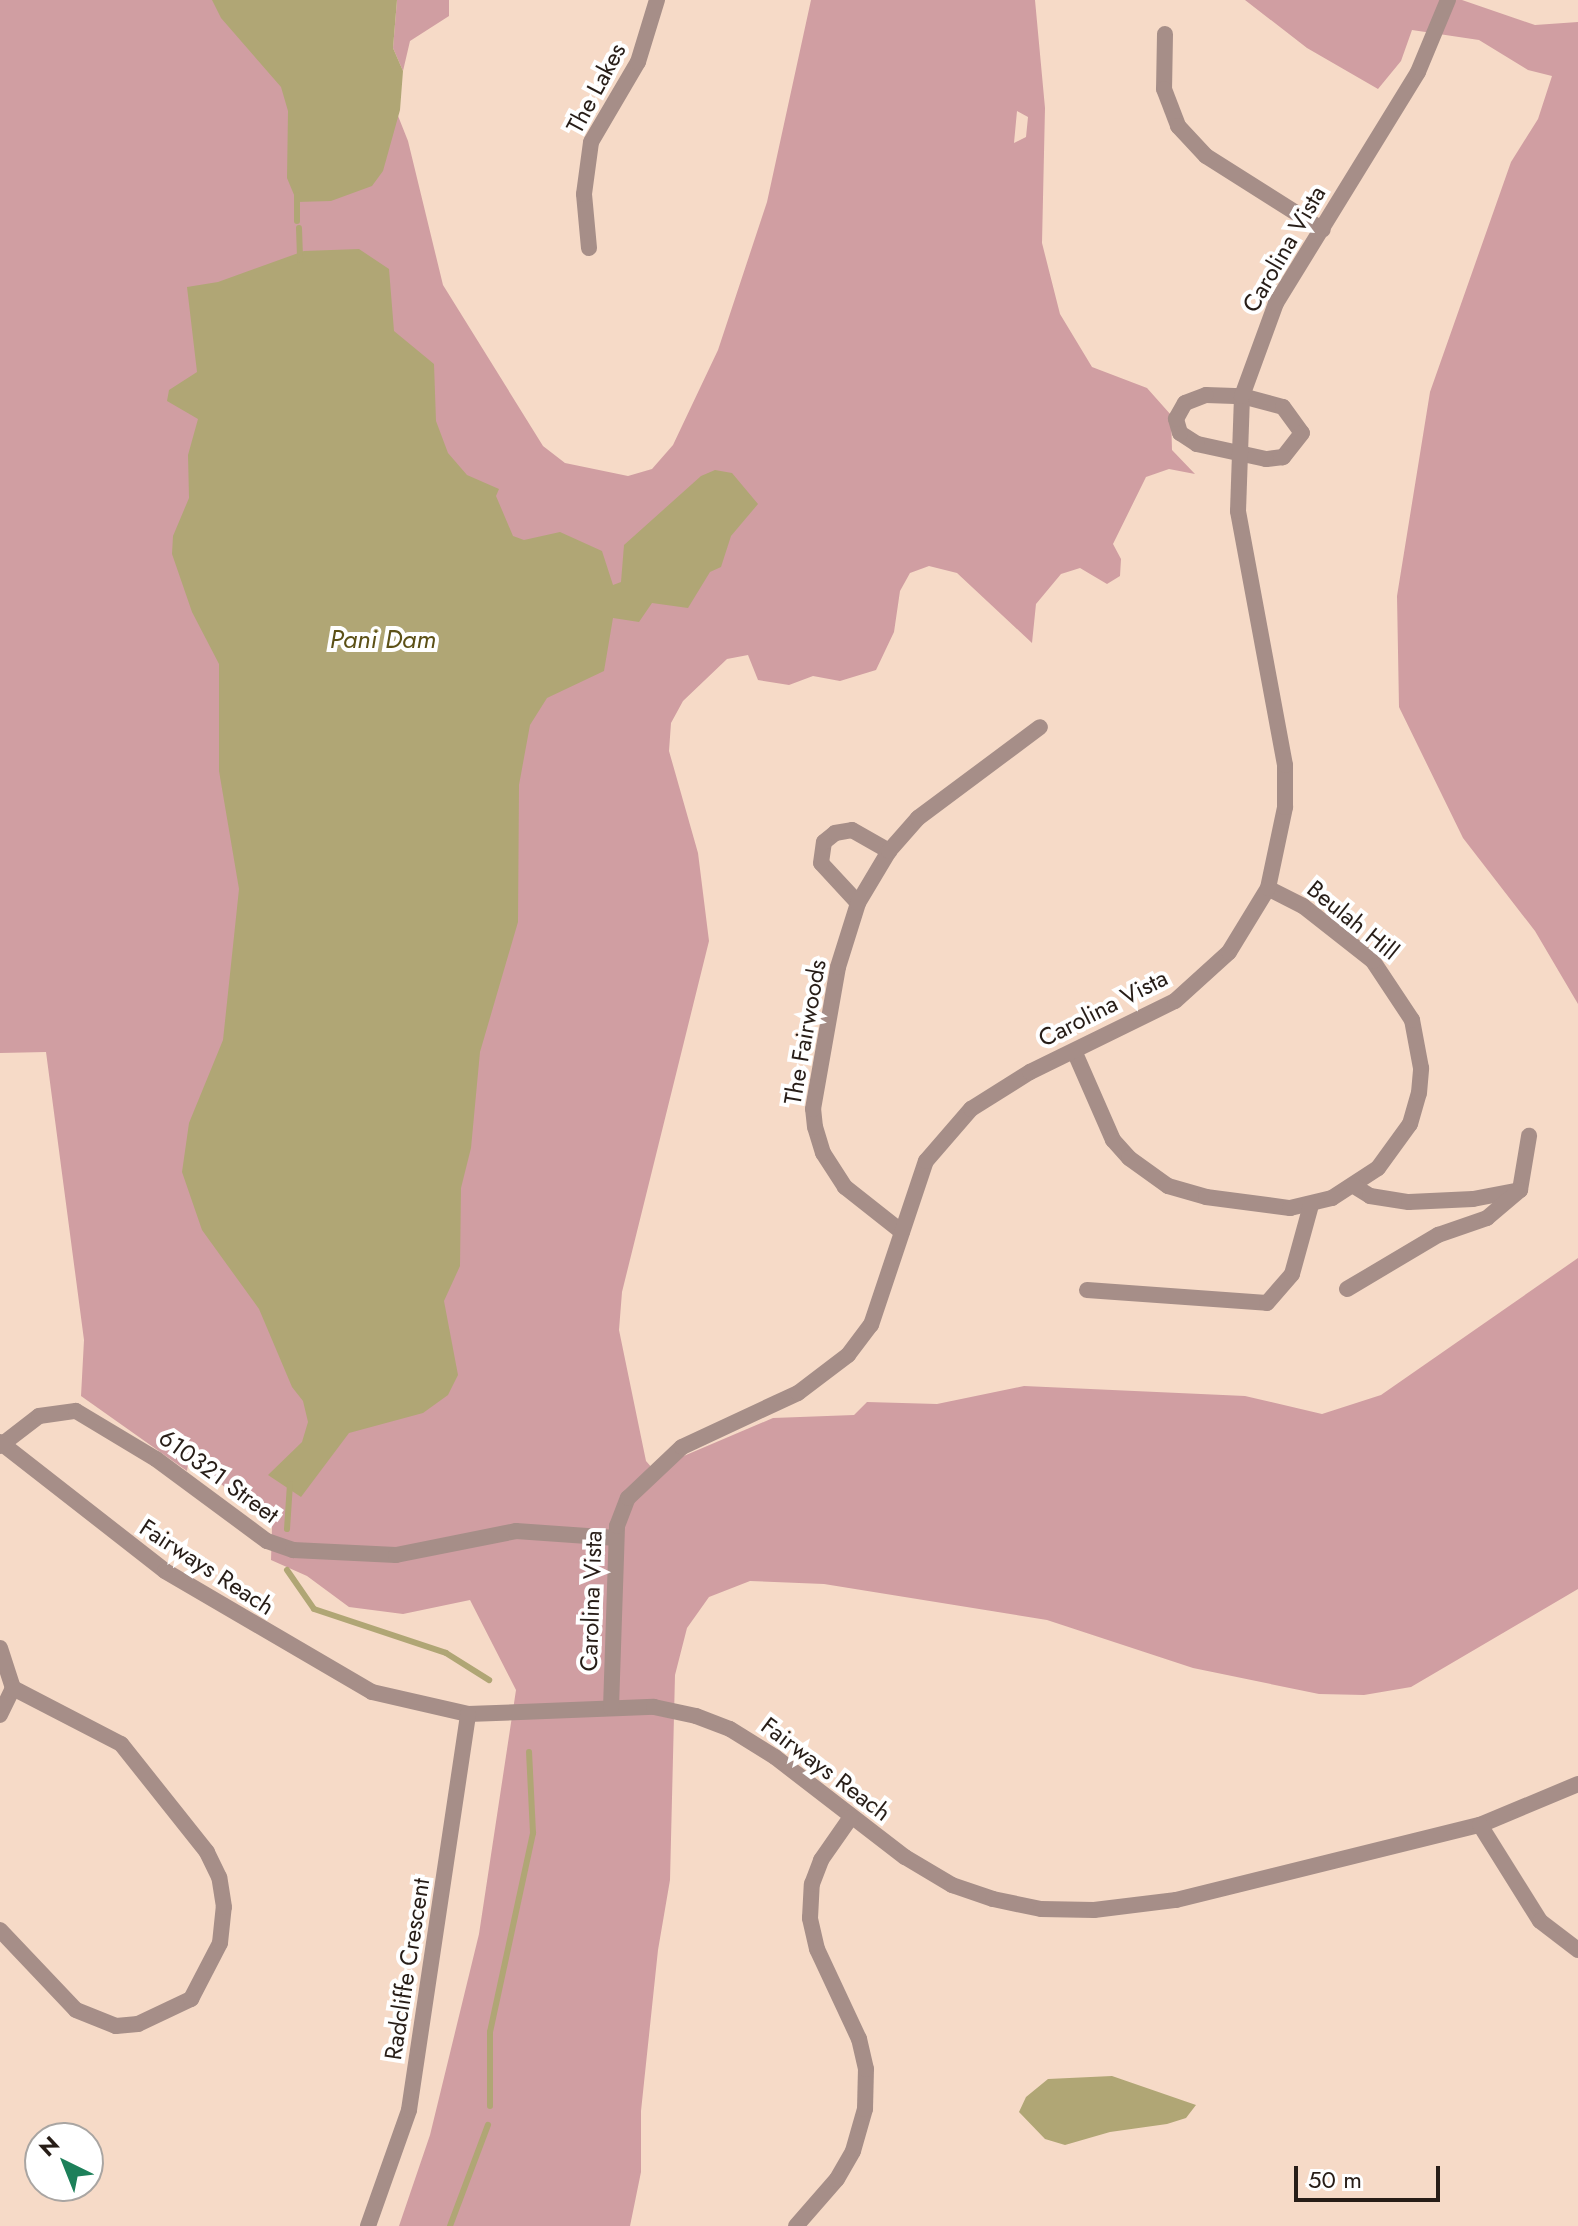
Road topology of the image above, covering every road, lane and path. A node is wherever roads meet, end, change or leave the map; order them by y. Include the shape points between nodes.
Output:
1 (657, 0) edge
2 (1448, 0) edge
3 (1165, 34) dead end
4 (1323, 230) junction
5 (589, 248) dead end
6 (1242, 396) junction
7 (1237, 454) junction
8 (1040, 727) dead end
9 (889, 851) junction
10 (1268, 888) junction
11 (858, 903) junction
12 (1075, 1053) junction
13 (1529, 1136) dead end
14 (1354, 1186) junction
15 (1520, 1190) junction
16 (1311, 1205) junction
17 (902, 1232) junction
18 (1347, 1289) dead end
19 (1087, 1290) dead end
20 (1, 1444) edge
21 (616, 1538) junction
22 (0, 1648) edge
23 (13, 1688) junction
24 (611, 1708) junction
25 (468, 1714) junction
26 (0, 1715) edge
27 (1578, 1784) edge
28 (851, 1817) junction
29 (1480, 1825) junction
30 (0, 1930) edge
31 (1578, 1950) edge
32 (368, 2226) edge
33 (796, 2226) edge

1 - 5 street, The Lakes via 638,62 591,142 584,194
2 - 4 street, Carolina Vista via 1418,72
3 - 4 street via 1164,89 1178,126 1206,156
4 - 6 street, Carolina Vista via 1276,303
6 - 7 street, Carolina Vista
6 - 7 street via 1283,407 1302,433 1283,457
6 - 7 street via 1192,398 1176,419 1184,437
7 - 10 street, Carolina Vista via 1238,511 1285,765 1285,807
8 - 9 street, The Fairwoods via 918,818
9 - 11 street, The Fairwoods
9 - 11 street via 852,830 824,842 821,863
10 - 12 street, Carolina Vista via 1229,952 1202,979 1175,1001
10 - 14 street, Beulah Hill via 1303,906 1373,961 1412,1020 1421,1068 1410,1124 1378,1168
11 - 17 street, The Fairwoods via 824,1037 815,1127 823,1153 845,1187
12 - 16 street, Beulah Hill via 1113,1140 1168,1186 1268,1208
12 - 17 street, Carolina Vista via 1030,1072 971,1109 926,1161
13 - 15 street
14 - 15 street via 1370,1196 1409,1202
14 - 16 street, Beulah Hill
15 - 18 street via 1510,1204 1487,1218 1438,1235
16 - 19 street via 1292,1274 1267,1303
17 - 21 street, Carolina Vista via 871,1325 848,1355 798,1393 682,1447 628,1498
20 - 21 street, 610321 Street via 39,1416 58,1409 76,1411 156,1459 267,1541 293,1550 396,1555 516,1531
20 - 25 street, Fairways Reach via 110,1532 252,1626 372,1692
21 - 24 street, Carolina Vista
22 - 23 street
23 - 26 street
23 - 30 street via 121,1744 207,1852 219,1877 224,1907 220,1943 191,1999 138,2024 116,2026 76,2010
24 - 25 street, Fairways Reach
24 - 28 street, Fairways Reach via 654,1707 730,1729
25 - 32 street, Radcliffe Crescent via 409,2110
27 - 29 street, Fairways Reach
28 - 29 street, Fairways Reach via 952,1885 1041,1909 1094,1910 1176,1900
28 - 33 street via 816,1872 810,1918 817,1949 859,2039 866,2069 865,2109 853,2151 837,2179
29 - 31 street via 1540,1921

